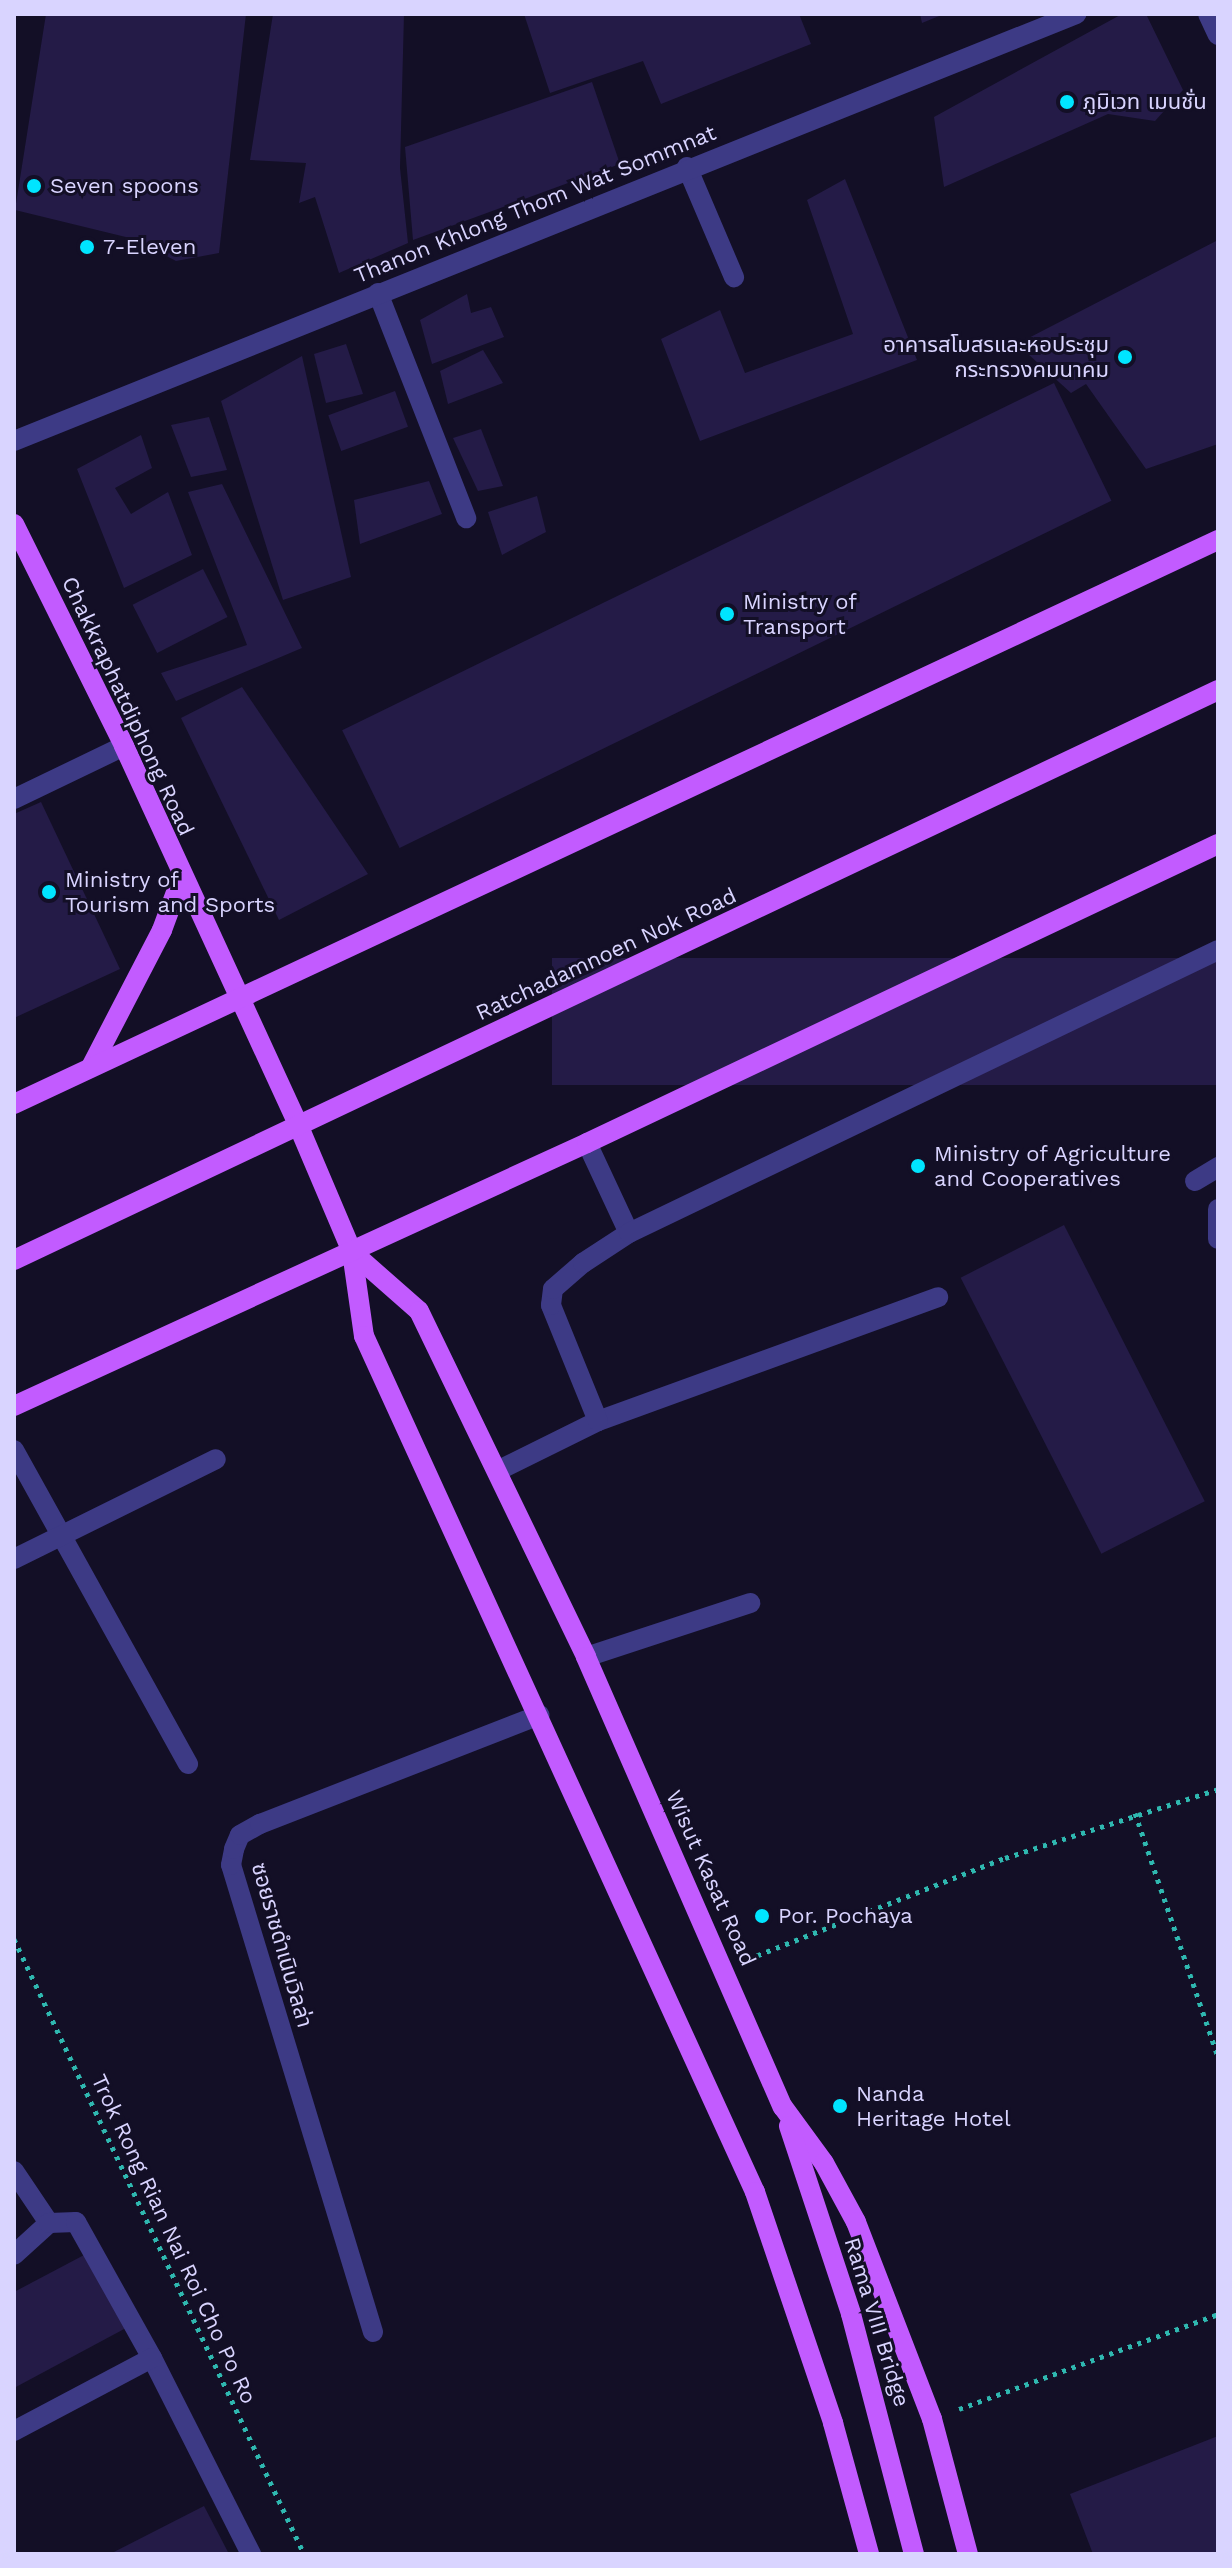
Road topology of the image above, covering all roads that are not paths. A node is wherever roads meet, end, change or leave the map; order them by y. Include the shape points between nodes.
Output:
1 (1076, 14) edge
2 (1208, 14) edge
3 (1218, 35) edge
4 (687, 167) junction
5 (734, 277) dead end
6 (378, 293) junction
7 (14, 441) edge
8 (466, 518) dead end
9 (14, 524) edge
10 (1218, 540) edge
11 (1218, 690) edge
12 (124, 746) junction
13 (14, 799) edge
14 (1218, 844) edge
15 (182, 876) junction
16 (1218, 950) edge
17 (239, 997) junction
18 (91, 1067) junction
19 (14, 1104) edge
20 (299, 1127) junction
21 (587, 1143) junction
22 (1218, 1167) edge
23 (1195, 1181) dead end
24 (1218, 1209) edge
25 (629, 1233) junction
26 (1218, 1239) edge
27 (352, 1252) junction
28 (14, 1260) edge
29 (938, 1297) dead end
30 (14, 1406) edge
31 (598, 1421) junction
32 (14, 1450) edge
33 (216, 1459) dead end
34 (499, 1470) junction
35 (61, 1535) junction
36 (14, 1559) edge
37 (750, 1603) dead end
38 (586, 1657) junction
39 (540, 1715) junction
40 (188, 1764) dead end
41 (783, 2107) junction
42 (14, 2171) edge
43 (49, 2223) junction
44 (14, 2255) edge
45 (373, 2332) dead end
46 (152, 2358) junction
47 (14, 2431) edge
48 (251, 2554) edge
49 (869, 2554) edge
50 (914, 2554) edge
51 (968, 2554) edge

1 - 4 street, Thanon Khlong Thom Wat Sommnat
2 - 3 street
4 - 5 street
4 - 6 street, Thanon Khlong Thom Wat Sommnat
6 - 7 street, Thanon Khlong Thom Wat Sommnat
6 - 8 street
9 - 12 main road, Chakkraphatdiphong Road
10 - 17 main road
11 - 20 main road, Ratchadamnoen Nok Road
12 - 13 street
12 - 15 main road, Chakkraphatdiphong Road
14 - 21 main road
15 - 17 main road, Chakkraphatdiphong Road
15 - 18 main road via 162,930
16 - 25 street
17 - 18 main road
17 - 20 main road, Chakkraphatdiphong Road
18 - 19 main road
20 - 27 main road, Wisut Kasat Road
20 - 28 main road, Ratchadamnoen Nok Road
21 - 25 street
21 - 27 main road
22 - 23 street
24 - 26 street
25 - 31 street via 553,1289 551,1305
27 - 30 main road
27 - 34 main road, Wisut Kasat Road via 419,1311
27 - 39 main road, Wisut Kasat Road via 364,1336
29 - 31 street
31 - 34 street
32 - 35 street
33 - 35 street
34 - 38 main road, Wisut Kasat Road
35 - 36 street
35 - 40 street
37 - 38 street
38 - 41 main road, Wisut Kasat Road
39 - 45 street, ซอยราชดำเนินวิลล่า via 260,1824 240,1835 234,1849 231,1865
39 - 49 main road, Wisut Kasat Road via 755,2192 833,2423
41 - 50 main road, Rama VIII Bridge via 851,2314
41 - 51 main road, Wisut Kasat Road via 824,2163 856,2222 932,2419
42 - 43 street
43 - 44 street
43 - 46 street via 76,2222
46 - 47 street
46 - 48 street

